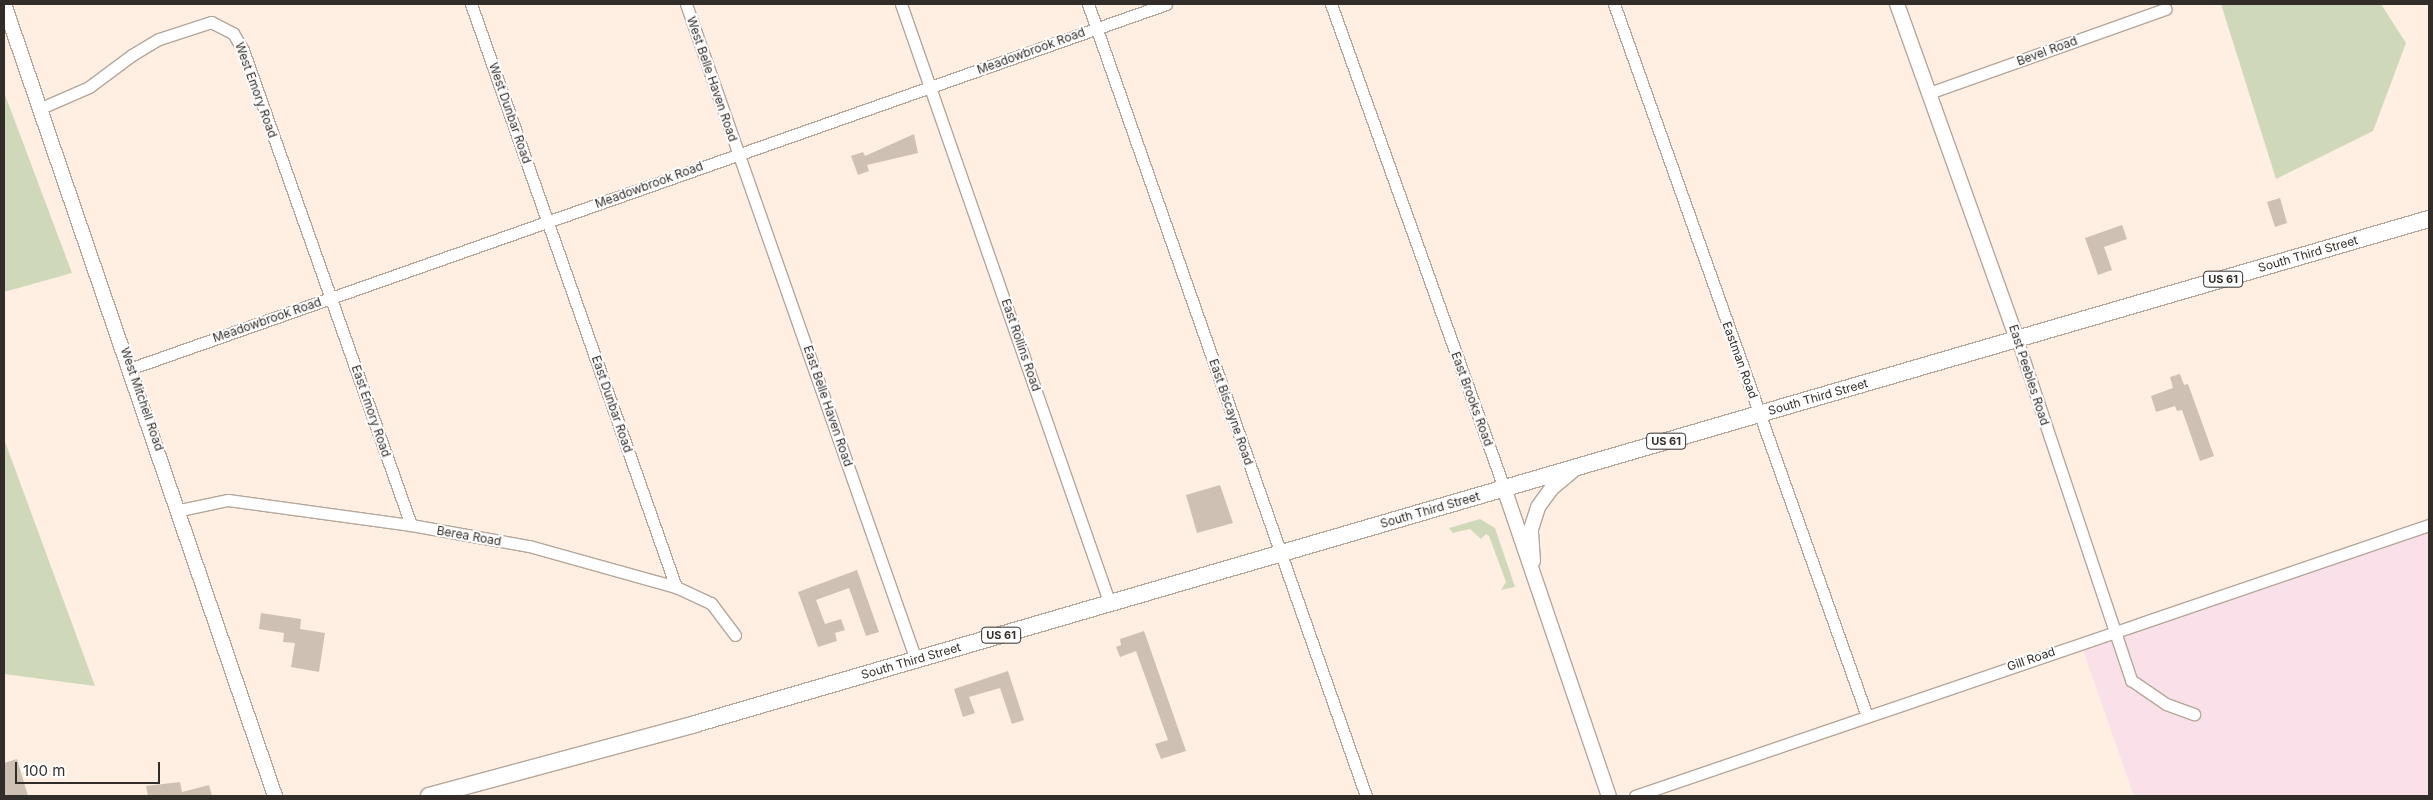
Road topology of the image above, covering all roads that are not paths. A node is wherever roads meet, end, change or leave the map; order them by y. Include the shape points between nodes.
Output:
1 (4, 4) edge
2 (472, 4) edge
3 (686, 4) edge
4 (901, 4) edge
5 (1088, 4) edge
6 (1166, 4) edge
7 (1331, 4) edge
8 (1614, 4) edge
9 (1897, 4) edge
10 (2165, 9) dead end
11 (1096, 28) junction
12 (930, 87) junction
13 (1929, 93) junction
14 (41, 108) junction
15 (738, 153) junction
16 (2429, 219) edge
17 (548, 222) junction
18 (331, 297) junction
19 (2017, 339) junction
20 (132, 368) junction
21 (1760, 414) junction
22 (1572, 471) junction
23 (1504, 488) junction
24 (180, 510) junction
25 (411, 525) junction
26 (2429, 525) edge
27 (1281, 554) junction
28 (1533, 579) junction
29 (676, 586) junction
30 (1110, 604) junction
31 (2113, 630) junction
32 (735, 635) dead end
33 (916, 660) junction
34 (2194, 714) dead end
35 (1867, 716) junction
36 (275, 796) edge
37 (428, 796) edge
38 (1366, 796) edge
39 (1608, 796) edge
40 (1635, 796) edge

1 - 14 main road, West Mitchell Road
2 - 17 street, West Dunbar Road
3 - 15 street, West Belle Haven Road
4 - 12 street, East Rollins Road
5 - 11 street, East Biscayne Road
6 - 11 street, Meadowbrook Road
7 - 23 street, East Brooks Road
8 - 21 street, Eastman Road
9 - 13 main road, East Peebles Road
10 - 13 street, Bevel Road
11 - 12 street, Meadowbrook Road
11 - 27 street, East Biscayne Road
12 - 15 street, Meadowbrook Road
12 - 30 street, East Rollins Road
13 - 19 main road, East Peebles Road
14 - 18 street, West Emory Road via 89,87 153,42 211,22 228,28 243,50
14 - 20 main road, West Mitchell Road
15 - 17 street, Meadowbrook Road
15 - 33 street, East Belle Haven Road
16 - 19 highway, South Third Street / US 61
17 - 18 street, Meadowbrook Road
17 - 29 street, East Dunbar Road
18 - 20 street, Meadowbrook Road
18 - 25 street, East Emory Road
19 - 21 highway, South Third Street / US 61
19 - 31 street, East Peebles Road
20 - 24 main road, West Mitchell Road
21 - 22 highway, South Third Street / US 61
21 - 35 street, Eastman Road
22 - 23 highway, South Third Street / US 61
22 - 28 main road via 1552,488 1532,523
23 - 27 highway, South Third Street / US 61
23 - 28 main road, East Brooks Road
24 - 25 street, Berea Road via 228,500
24 - 36 main road, West Mitchell Road
25 - 29 street, Berea Road via 529,546
26 - 31 street, Gill Road
27 - 30 highway, South Third Street / US 61
27 - 38 street, East Biscayne Road
28 - 39 main road, East Brooks Road
29 - 32 street, Berea Road via 711,603
30 - 33 highway, South Third Street / US 61
31 - 34 street, East Peebles Road via 2131,680 2166,704
31 - 35 street, Gill Road
33 - 37 highway, South Third Street / US 61 via 524,773
35 - 40 street, Gill Road

